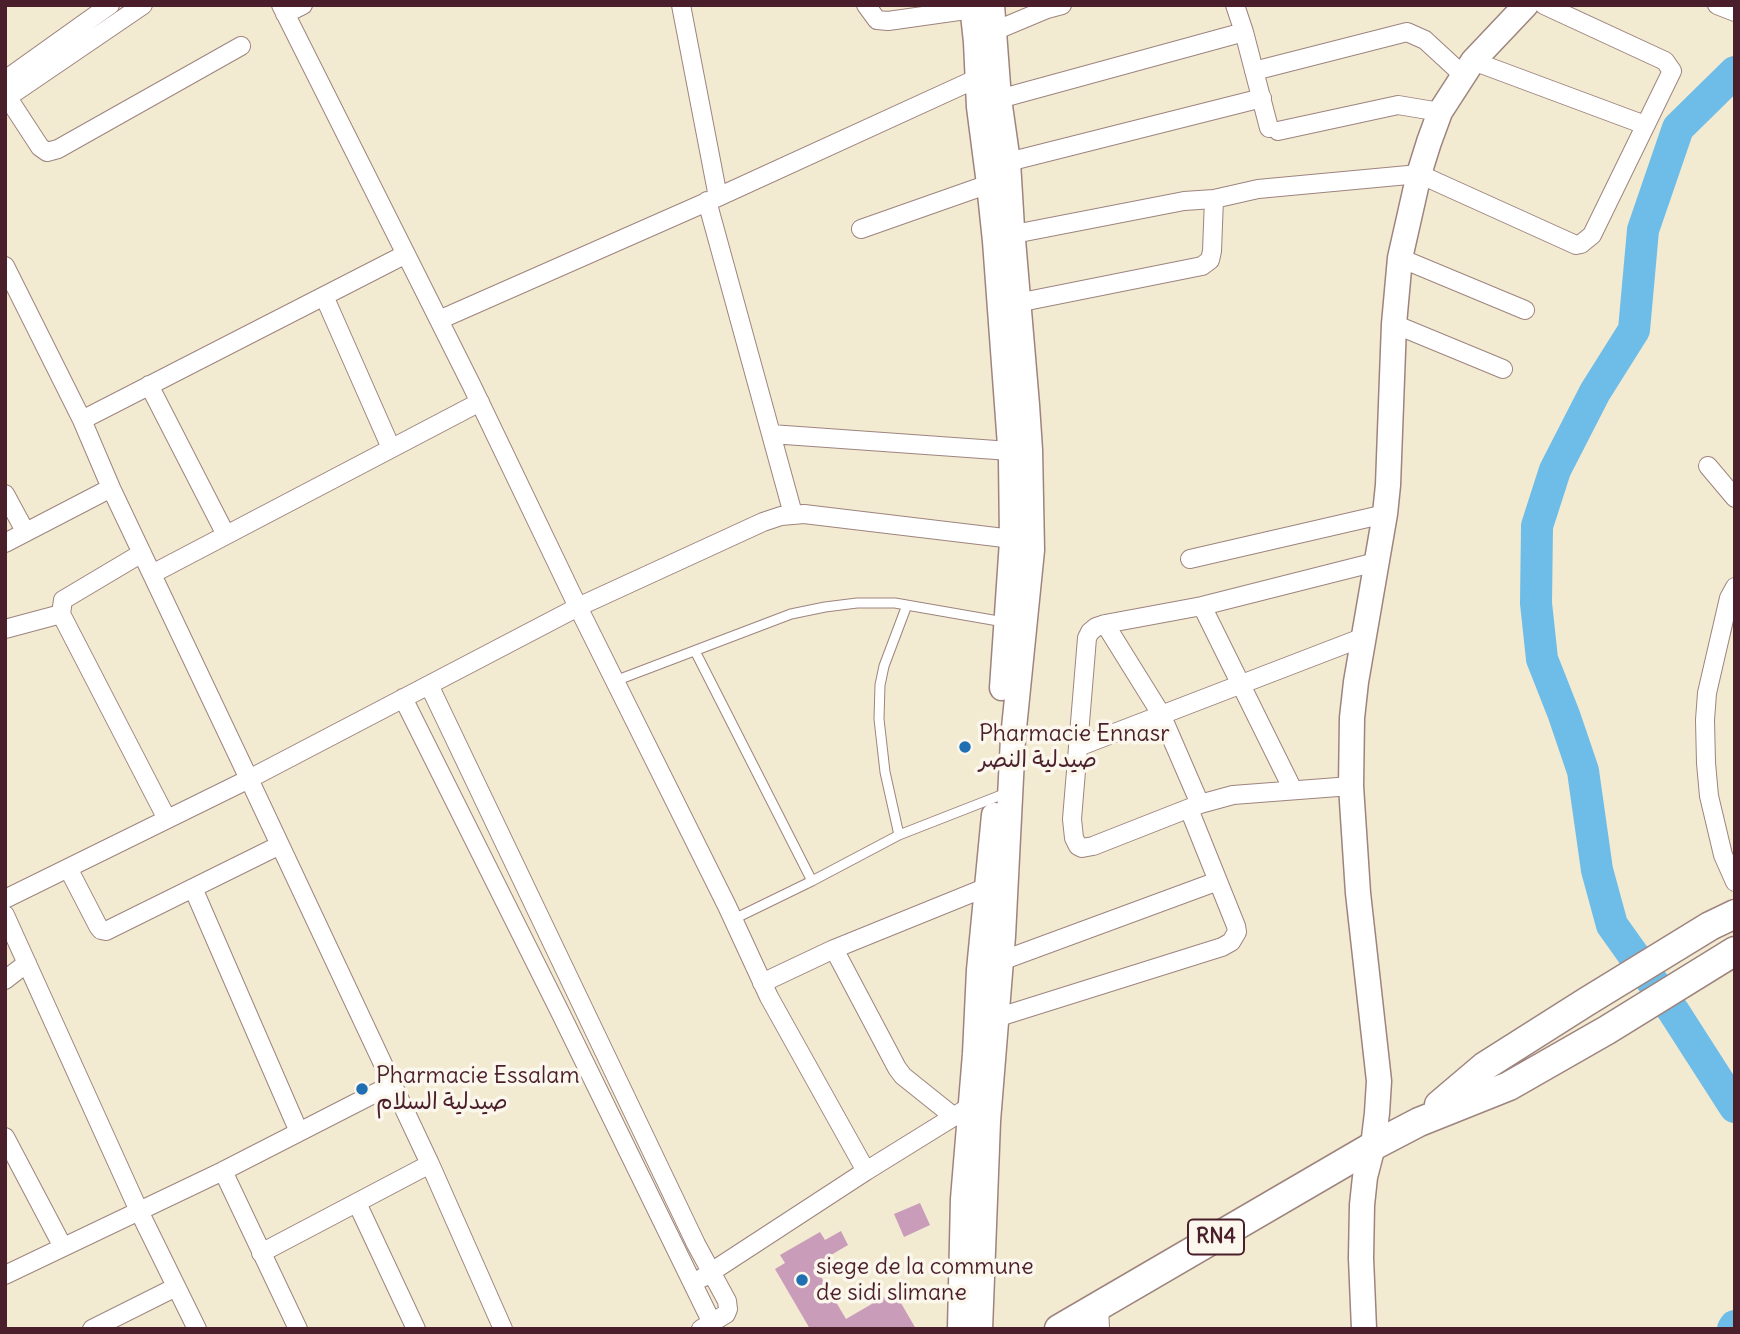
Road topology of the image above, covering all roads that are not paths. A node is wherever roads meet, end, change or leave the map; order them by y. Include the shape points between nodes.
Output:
1 (110, 5) edge
2 (143, 5) edge
3 (303, 5) edge
4 (681, 5) edge
5 (866, 5) edge
6 (1062, 5) edge
7 (1235, 5) edge
8 (1526, 5) edge
9 (1544, 5) edge
10 (1717, 5) edge
11 (979, 6) edge
12 (283, 10) edge
13 (95, 11) edge
14 (1735, 12) edge
15 (985, 32) junction
16 (1244, 32) junction
17 (104, 33) junction
18 (241, 46) dead end
19 (1469, 68) junction
20 (1254, 71) junction
21 (987, 75) junction
22 (6, 92) edge
23 (1262, 98) junction
24 (999, 99) junction
25 (1440, 112) junction
26 (1645, 125) junction
27 (1008, 162) junction
28 (1419, 174) junction
29 (989, 184) junction
30 (713, 199) junction
31 (1214, 199) junction
32 (861, 229) dead end
33 (1003, 236) junction
34 (406, 254) junction
35 (1400, 258) junction
36 (5, 266) edge
37 (324, 296) junction
38 (1009, 305) junction
39 (1525, 310) dead end
40 (439, 320) junction
41 (1394, 324) junction
42 (1503, 369) dead end
43 (149, 385) junction
44 (480, 402) junction
45 (1017, 405) junction
46 (82, 419) junction
47 (771, 434) junction
48 (391, 448) junction
49 (1010, 451) junction
50 (1708, 466) dead end
51 (111, 488) junction
52 (5, 494) edge
53 (1735, 498) edge
54 (793, 514) junction
55 (1385, 514) junction
56 (25, 531) junction
57 (226, 535) junction
58 (1022, 540) junction
59 (5, 542) edge
60 (142, 553) junction
61 (1190, 559) dead end
62 (1376, 562) junction
63 (152, 574) junction
64 (1735, 587) edge
65 (907, 605) junction
66 (1202, 606) junction
67 (578, 607) junction
68 (61, 614) junction
69 (1006, 623) junction
70 (1105, 624) junction
71 (5, 629) edge
72 (1364, 637) junction
73 (695, 651) junction
74 (615, 681) junction
75 (1241, 684) junction
76 (429, 685) junction
77 (402, 698) junction
78 (1161, 714) junction
79 (1077, 747) junction
80 (249, 779) junction
81 (1351, 786) junction
82 (1293, 790) junction
83 (1003, 794) junction
84 (1194, 806) junction
85 (167, 819) junction
86 (899, 835) junction
87 (280, 845) junction
88 (68, 868) junction
89 (812, 881) junction
90 (1218, 881) junction
91 (1735, 882) edge
92 (987, 887) junction
93 (193, 888) junction
94 (5, 899) edge
95 (5, 915) edge
96 (734, 919) junction
97 (1722, 920) edge
98 (834, 949) junction
99 (1730, 954) edge
100 (1001, 961) junction
101 (27, 963) junction
102 (5, 980) edge
103 (762, 983) junction
104 (581, 1003) junction
105 (560, 1013) junction
106 (996, 1018) junction
107 (393, 1084) junction
108 (971, 1105) junction
109 (1419, 1122) junction
110 (299, 1132) junction
111 (5, 1137) edge
112 (1373, 1146) junction
113 (430, 1164) junction
114 (223, 1171) junction
115 (866, 1171) junction
116 (668, 1185) junction
117 (648, 1193) junction
118 (357, 1203) junction
119 (139, 1211) junction
120 (63, 1247) junction
121 (261, 1253) junction
122 (712, 1272) junction
123 (5, 1275) edge
124 (693, 1284) junction
125 (176, 1287) junction
126 (1099, 1317) edge
127 (707, 1326) edge
128 (101, 1327) edge
129 (197, 1329) edge
130 (298, 1329) edge
131 (416, 1329) edge
132 (503, 1329) edge
133 (960, 1329) edge
134 (979, 1329) edge
135 (1059, 1329) edge
136 (1364, 1329) edge

1 - 13 street
2 - 17 street
3 - 12 street
4 - 30 street
5 - 11 street via 877,20 888,21
6 - 15 street
7 - 16 street
8 - 19 street
9 - 26 street via 1668,63 1671,74
10 - 14 street
11 - 15 street
12 - 34 street
13 - 17 street
13 - 22 street
15 - 21 street
16 - 20 street
16 - 24 street
17 - 22 street
18 - 22 street via 47,152
19 - 20 street via 1407,32
19 - 25 street
19 - 26 street
20 - 23 street
21 - 24 street
21 - 29 street via 979,107
21 - 30 street
23 - 25 street via 1273,130 1398,104
23 - 27 street
24 - 27 street
25 - 28 street
26 - 28 street via 1592,235 1581,244
27 - 33 street
28 - 31 street via 1258,189
28 - 35 street
29 - 32 street
29 - 33 street
30 - 40 street
30 - 47 street
31 - 33 street
31 - 38 street via 1212,251 1202,266
33 - 38 street
34 - 37 street
34 - 40 street
35 - 39 street
35 - 41 street
36 - 46 street
37 - 43 street
37 - 48 street
38 - 45 street
40 - 44 street
41 - 42 street
41 - 55 street
43 - 46 street
43 - 57 street
44 - 48 street
44 - 67 street
45 - 49 street
45 - 58 street via 1030,450
46 - 51 street
47 - 49 street
47 - 54 street
48 - 57 street
49 - 58 street
50 - 53 street
51 - 56 street
51 - 60 street
52 - 56 street
54 - 58 street
54 - 67 street via 763,522
55 - 61 street
55 - 62 street
56 - 59 street
57 - 63 street
58 - 69 street
58 - 83 street via 1013,738
60 - 63 street
60 - 68 street via 63,600
62 - 66 street
62 - 72 street
63 - 80 street
64 - 91 street via 1729,597 1704,720 1709,796 1723,855
65 - 69 lane
65 - 73 lane via 857,603 791,614
65 - 86 lane via 880,685 885,772
66 - 70 street
66 - 75 street
67 - 74 street
67 - 76 street
68 - 71 street
68 - 85 street
69 - 83 street
70 - 78 street
70 - 79 street via 1087,638
72 - 75 street
72 - 81 street via 1352,718
73 - 74 lane
73 - 89 lane
74 - 96 street
75 - 78 street
75 - 82 street
76 - 77 street
76 - 104 street
77 - 80 street
77 - 105 street
78 - 79 street
78 - 84 street
79 - 84 street via 1072,819 1078,846 1093,846
80 - 85 street
80 - 87 street
81 - 82 street
81 - 112 street via 1379,1081
82 - 84 street via 1233,795
83 - 86 lane
83 - 92 street
83 - 100 street
84 - 90 street
85 - 88 street
86 - 89 lane
87 - 93 street
87 - 107 street
88 - 93 street via 98,926 106,931
88 - 94 street
89 - 96 lane
90 - 100 street
90 - 106 street via 1237,932 1227,945
92 - 98 street
92 - 108 street
93 - 110 street
95 - 101 street
96 - 103 street
97 - 109 main road, RN4 via 1485,1066
98 - 103 street
98 - 108 street via 903,1076
99 - 109 main road, RN4 via 1508,1086
100 - 106 street
101 - 102 street
101 - 119 street
103 - 115 street
104 - 105 street
104 - 116 street
105 - 117 street
106 - 108 street
107 - 110 street
107 - 113 street
108 - 115 street
108 - 133 street
108 - 134 street via 988,1121
109 - 112 main road, RN4
110 - 114 street
111 - 120 street
112 - 126 main road, RN4
112 - 136 street via 1362,1205
113 - 118 street
113 - 132 street
114 - 119 street
114 - 121 street
115 - 122 street
116 - 117 street
116 - 122 street
117 - 124 street
118 - 121 street
118 - 131 street
119 - 120 street
119 - 125 street
120 - 123 street
121 - 130 street
122 - 124 street
122 - 127 street via 728,1306 726,1314
124 - 127 street
125 - 128 street
125 - 129 street
126 - 135 main road, RN4

